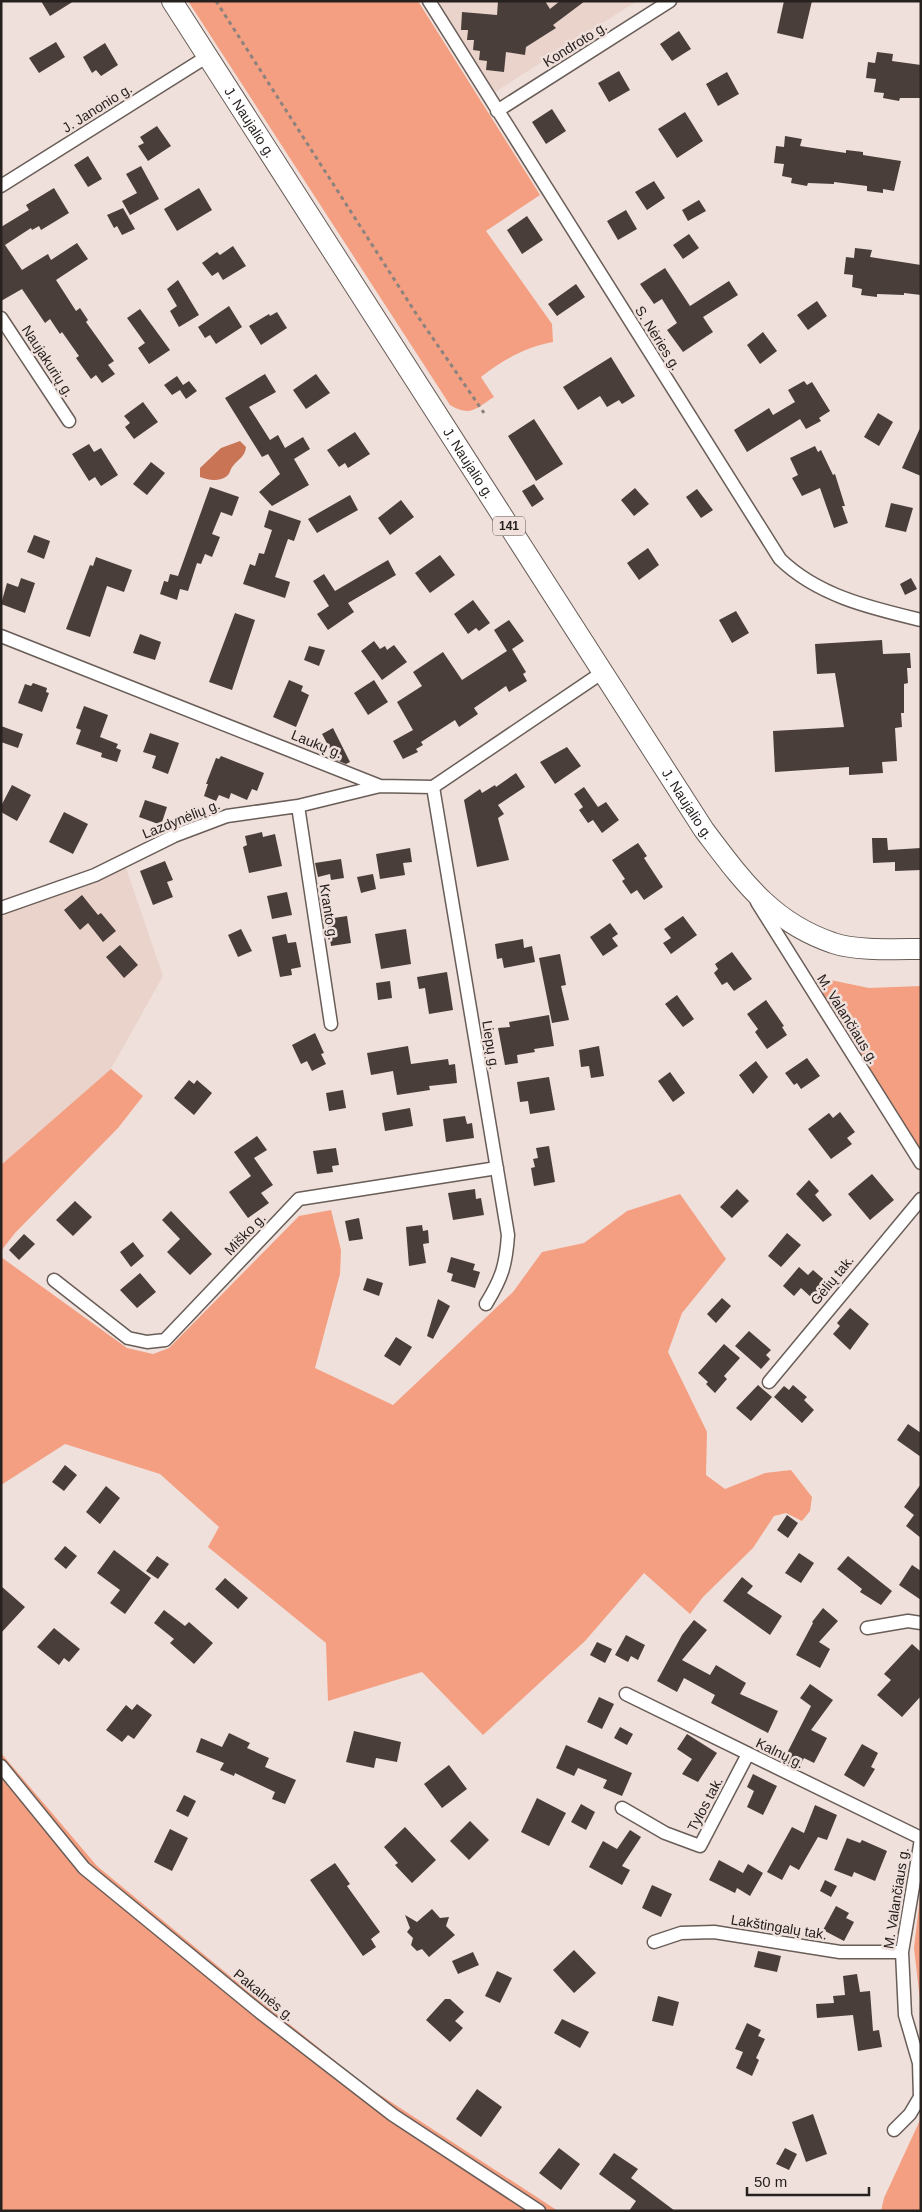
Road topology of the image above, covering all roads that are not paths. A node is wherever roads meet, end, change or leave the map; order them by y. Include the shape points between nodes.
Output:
1 (172, 1) edge
2 (429, 1) edge
3 (670, 1) edge
4 (208, 56) junction
5 (497, 111) junction
6 (1, 186) edge
7 (1, 318) edge
8 (69, 421) dead end
9 (921, 620) edge
10 (1, 636) edge
11 (603, 672) junction
12 (380, 786) junction
13 (433, 787) junction
14 (298, 806) junction
15 (749, 890) junction
16 (1, 908) edge
17 (921, 949) edge
18 (331, 1024) dead end
19 (921, 1163) edge
20 (496, 1168) junction
21 (921, 1199) edge
22 (54, 1280) dead end
23 (486, 1304) dead end
24 (769, 1382) dead end
25 (921, 1623) edge
26 (867, 1628) dead end
27 (626, 1694) dead end
28 (748, 1754) junction
29 (1, 1766) edge
30 (622, 1808) dead end
31 (921, 1839) edge
32 (654, 1942) dead end
33 (902, 1952) junction
34 (894, 2130) dead end
35 (539, 2211) edge

1 - 4 main road, J. Naujalio g. / 141
2 - 5 street, S. Nėries g.
3 - 5 street, Kondroto g.
4 - 6 street, J. Janonio g.
4 - 11 main road, J. Naujalio g. / 141
5 - 9 street, S. Nėries g. via 780,559 795,574 818,588
7 - 8 street, Naujakurių g.
10 - 12 street, Laukų g.
11 - 13 street
11 - 15 main road, J. Naujalio g. / 141 via 704,830
12 - 13 street, Laukų g.
12 - 14 street, Lazdynėlių g.
13 - 20 street, Liepų g.
14 - 16 street, Lazdynėlių g. via 226,816 174,836 95,875
14 - 18 street, Kranto g.
15 - 17 main road, J. Naujalio g. / 141 via 792,925 835,944
15 - 19 street, M. Valančiaus g.
20 - 22 street, Miško g. via 299,1199 165,1340 147,1342 128,1338
20 - 23 street, Liepų g. via 508,1235 501,1279
21 - 24 street, Gėlių tak.
25 - 26 street via 908,1621
27 - 28 street, Kalnų g.
28 - 30 street, Tylos tak. via 700,1846 665,1833
28 - 31 street, Kalnų g.
29 - 35 street, Pakalnės g. via 92,1874 261,2013 394,2115
31 - 33 street, M. Valančiaus g.
32 - 33 street, Lakštingalų tak. via 681,1933 714,1932 840,1952
33 - 34 street, M. Valančiaus g. via 905,2015 919,2063 920,2097 910,2114

